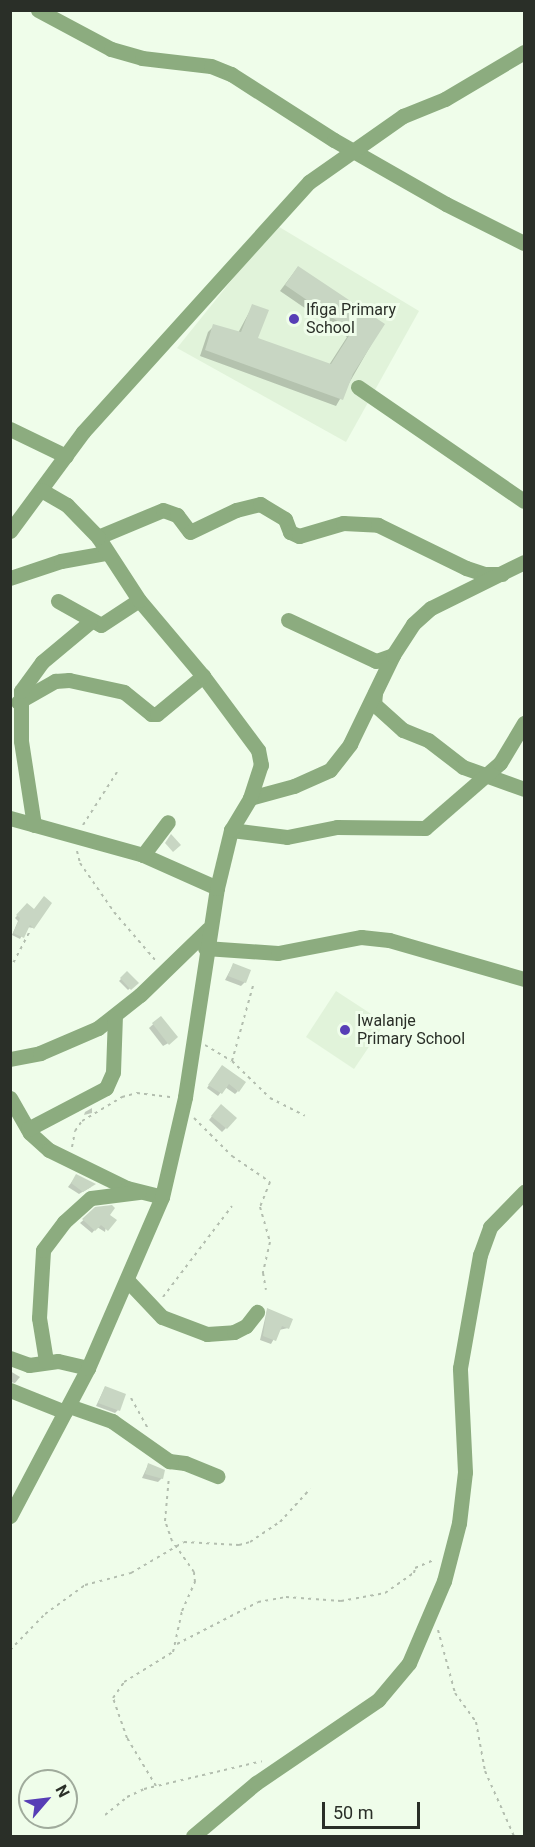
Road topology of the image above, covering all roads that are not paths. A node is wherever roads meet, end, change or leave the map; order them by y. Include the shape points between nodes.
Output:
1 (38, 10) edge
2 (525, 52) edge
3 (352, 149) junction
4 (525, 243) edge
5 (358, 387) dead end
6 (10, 429) edge
7 (66, 456) junction
8 (41, 490) junction
9 (525, 501) edge
10 (10, 531) edge
11 (98, 537) junction
12 (106, 553) junction
13 (525, 562) edge
14 (502, 574) junction
15 (10, 578) edge
16 (139, 600) junction
17 (58, 602) dead end
18 (288, 620) dead end
19 (90, 622) junction
20 (393, 655) junction
21 (203, 675) junction
22 (375, 693) junction
23 (18, 702) junction
24 (525, 723) edge
25 (489, 774) junction
26 (525, 789) edge
27 (250, 798) junction
28 (10, 818) edge
29 (168, 822) dead end
30 (34, 825) junction
31 (231, 830) junction
32 (143, 855) junction
33 (217, 888) junction
34 (208, 929) junction
35 (205, 948) junction
36 (525, 979) edge
37 (115, 1016) junction
38 (10, 1059) edge
39 (10, 1098) edge
40 (28, 1129) junction
41 (139, 1192) junction
42 (525, 1192) edge
43 (162, 1197) junction
44 (127, 1280) junction
45 (257, 1312) dead end
46 (10, 1358) edge
47 (46, 1361) junction
48 (88, 1368) junction
49 (10, 1390) edge
50 (67, 1409) junction
51 (218, 1476) dead end
52 (10, 1516) edge
53 (193, 1836) edge

1 - 3 street via 111,49 154,60 211,66 231,74
2 - 3 street via 445,99 403,116
3 - 4 street via 446,204
3 - 7 street via 289,201 83,432
5 - 9 street
6 - 7 street
7 - 8 street
8 - 10 street
8 - 11 street via 67,505
11 - 12 street
11 - 14 street via 163,510 177,514 190,532 236,510 260,504 285,519 290,532 299,536 343,523 378,525 456,564 484,574
12 - 15 street via 62,561
12 - 16 street
13 - 14 street
14 - 20 street via 422,615
16 - 19 street via 106,623
16 - 21 street
17 - 19 street
18 - 20 street via 376,661
19 - 23 street via 31,674
20 - 22 street
21 - 23 street via 157,714 151,714 124,692 69,680 55,681
21 - 27 street via 259,752 261,770
22 - 25 street via 374,705 403,730 428,740 463,766
22 - 27 street via 350,744 330,770 294,786
23 - 30 street
24 - 25 street via 514,745
25 - 26 street
25 - 31 street via 419,830 337,827 287,837
27 - 31 street
28 - 30 street
29 - 32 street
30 - 32 street
31 - 33 street
32 - 33 street
33 - 34 street
34 - 35 street
34 - 37 street
35 - 36 street via 272,954 361,936 389,940
35 - 43 street via 185,1097
37 - 38 street via 65,1044
37 - 40 street via 113,1072 106,1088
39 - 40 street
40 - 41 street via 49,1150
41 - 43 street
41 - 47 street via 91,1198 64,1222 43,1250 39,1318
42 - 53 street via 490,1227 470,1302 460,1368 465,1472 450,1563 409,1664 392,1688 256,1783
43 - 44 street
44 - 45 street via 153,1309 173,1323 221,1335 246,1326
44 - 48 street
46 - 47 street via 29,1365
47 - 48 street
48 - 50 street
49 - 50 street
50 - 51 street via 112,1421 169,1461 185,1462
50 - 52 street

